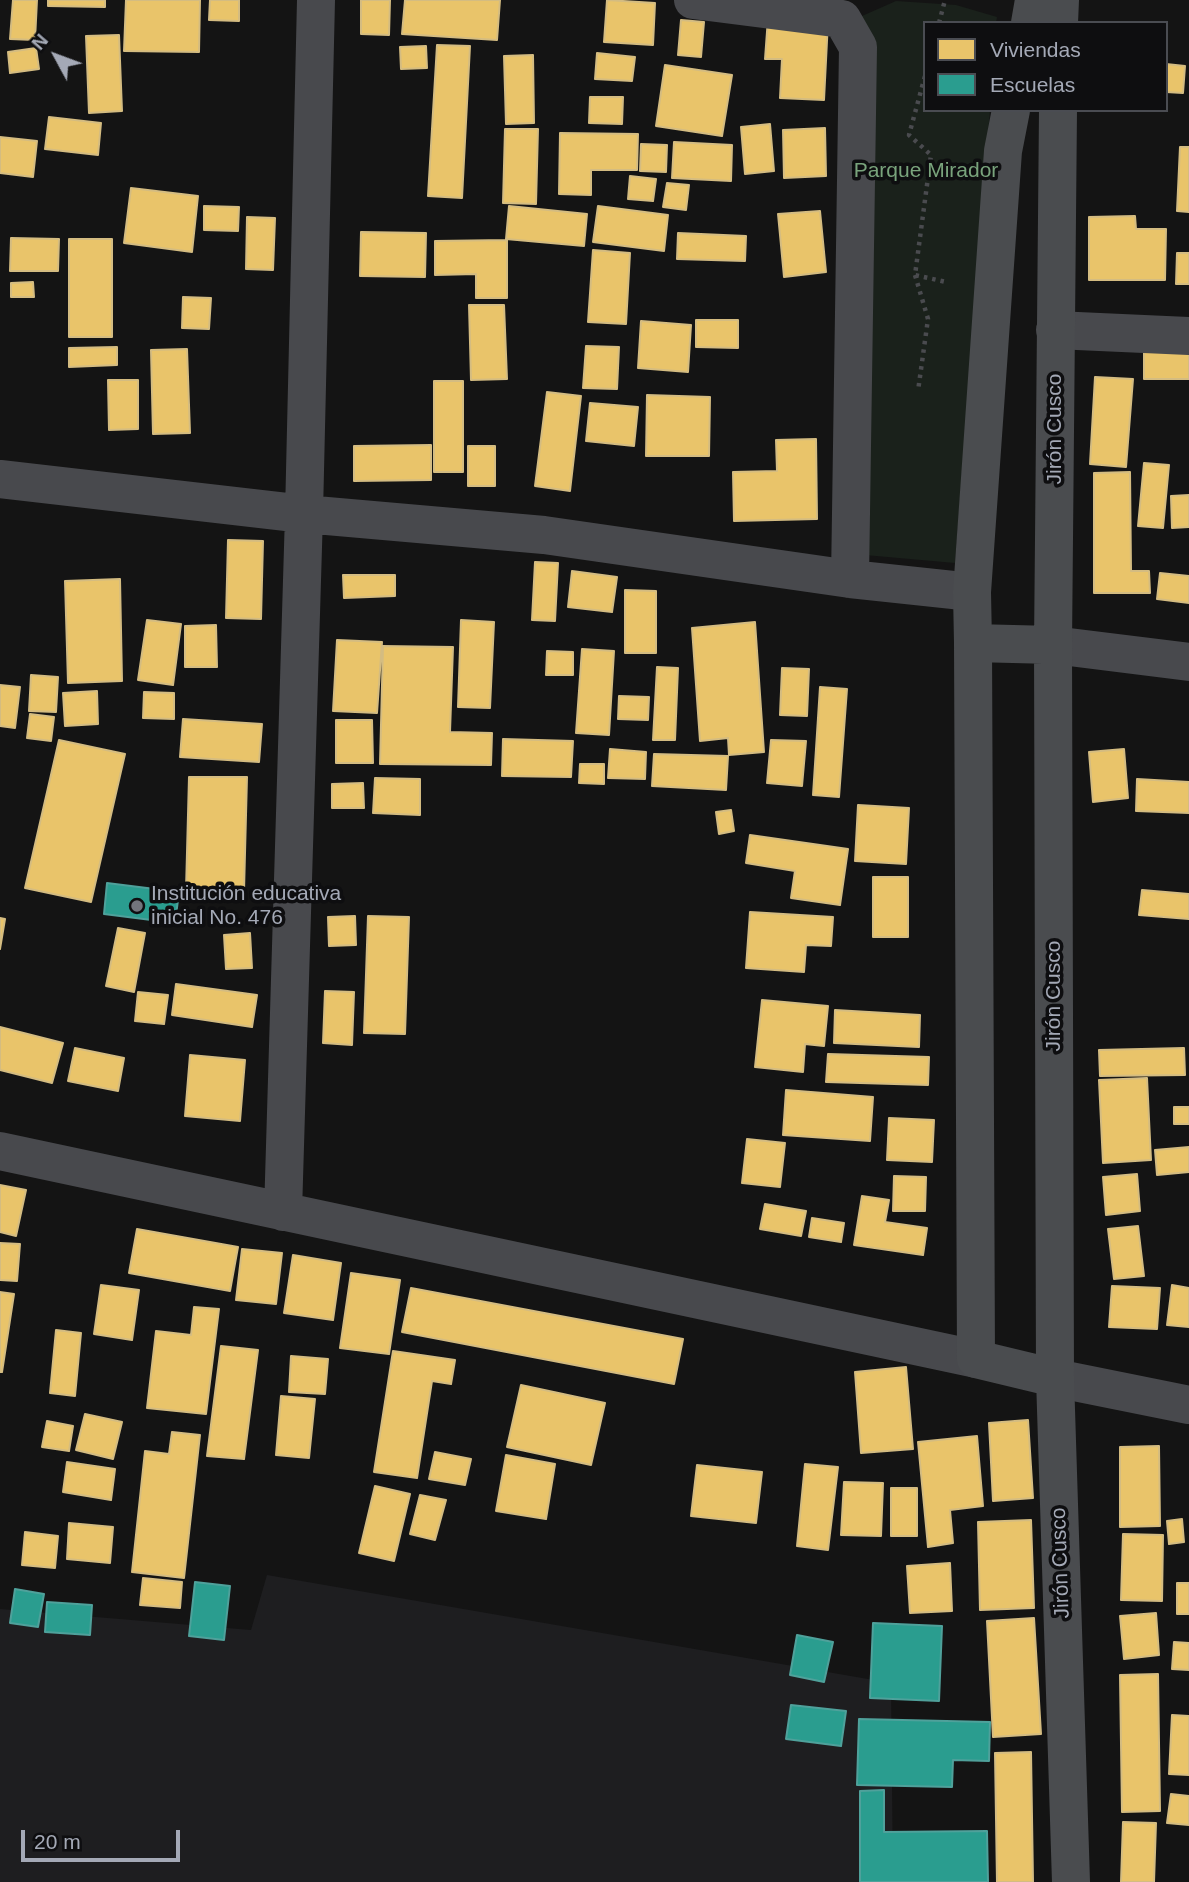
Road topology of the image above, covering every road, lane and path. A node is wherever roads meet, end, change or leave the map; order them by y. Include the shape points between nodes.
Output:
1 (316, 0) edge
2 (693, 0) edge
3 (945, 0) edge
4 (1034, 0) edge
5 (1060, 0) edge
6 (940, 21) edge
7 (1030, 21) edge
8 (1059, 21) edge
9 (923, 83) edge
10 (1011, 112) edge
11 (1058, 112) edge
12 (915, 275) junction
13 (992, 293) junction
14 (1055, 330) junction
15 (1189, 335) edge
16 (918, 391) dead end
17 (0, 479) edge
18 (304, 513) junction
19 (850, 579) junction
20 (972, 592) junction
21 (973, 643) junction
22 (1053, 645) junction
23 (1189, 662) edge
24 (0, 1151) edge
25 (283, 1212) junction
26 (976, 1359) junction
27 (1055, 1378) junction
28 (1189, 1405) edge
29 (1071, 1882) edge

1 - 18 street
2 - 19 street via 842,19 858,47
3 - 6 path
4 - 7 main road
5 - 8 main road
9 - 12 path via 909,135 931,155
10 - 13 main road via 1003,151
11 - 14 main road, Jirón Cusco
12 - 13 path
12 - 16 path via 928,319
13 - 20 main road
14 - 15 street
14 - 22 main road, Jirón Cusco
17 - 18 street
18 - 19 street via 544,534
18 - 25 street
19 - 20 street
20 - 21 main road
21 - 22 main road
21 - 26 main road
22 - 23 street
22 - 27 main road, Jirón Cusco
24 - 25 street
25 - 26 street
26 - 27 main road
27 - 28 street
27 - 29 main road, Jirón Cusco

